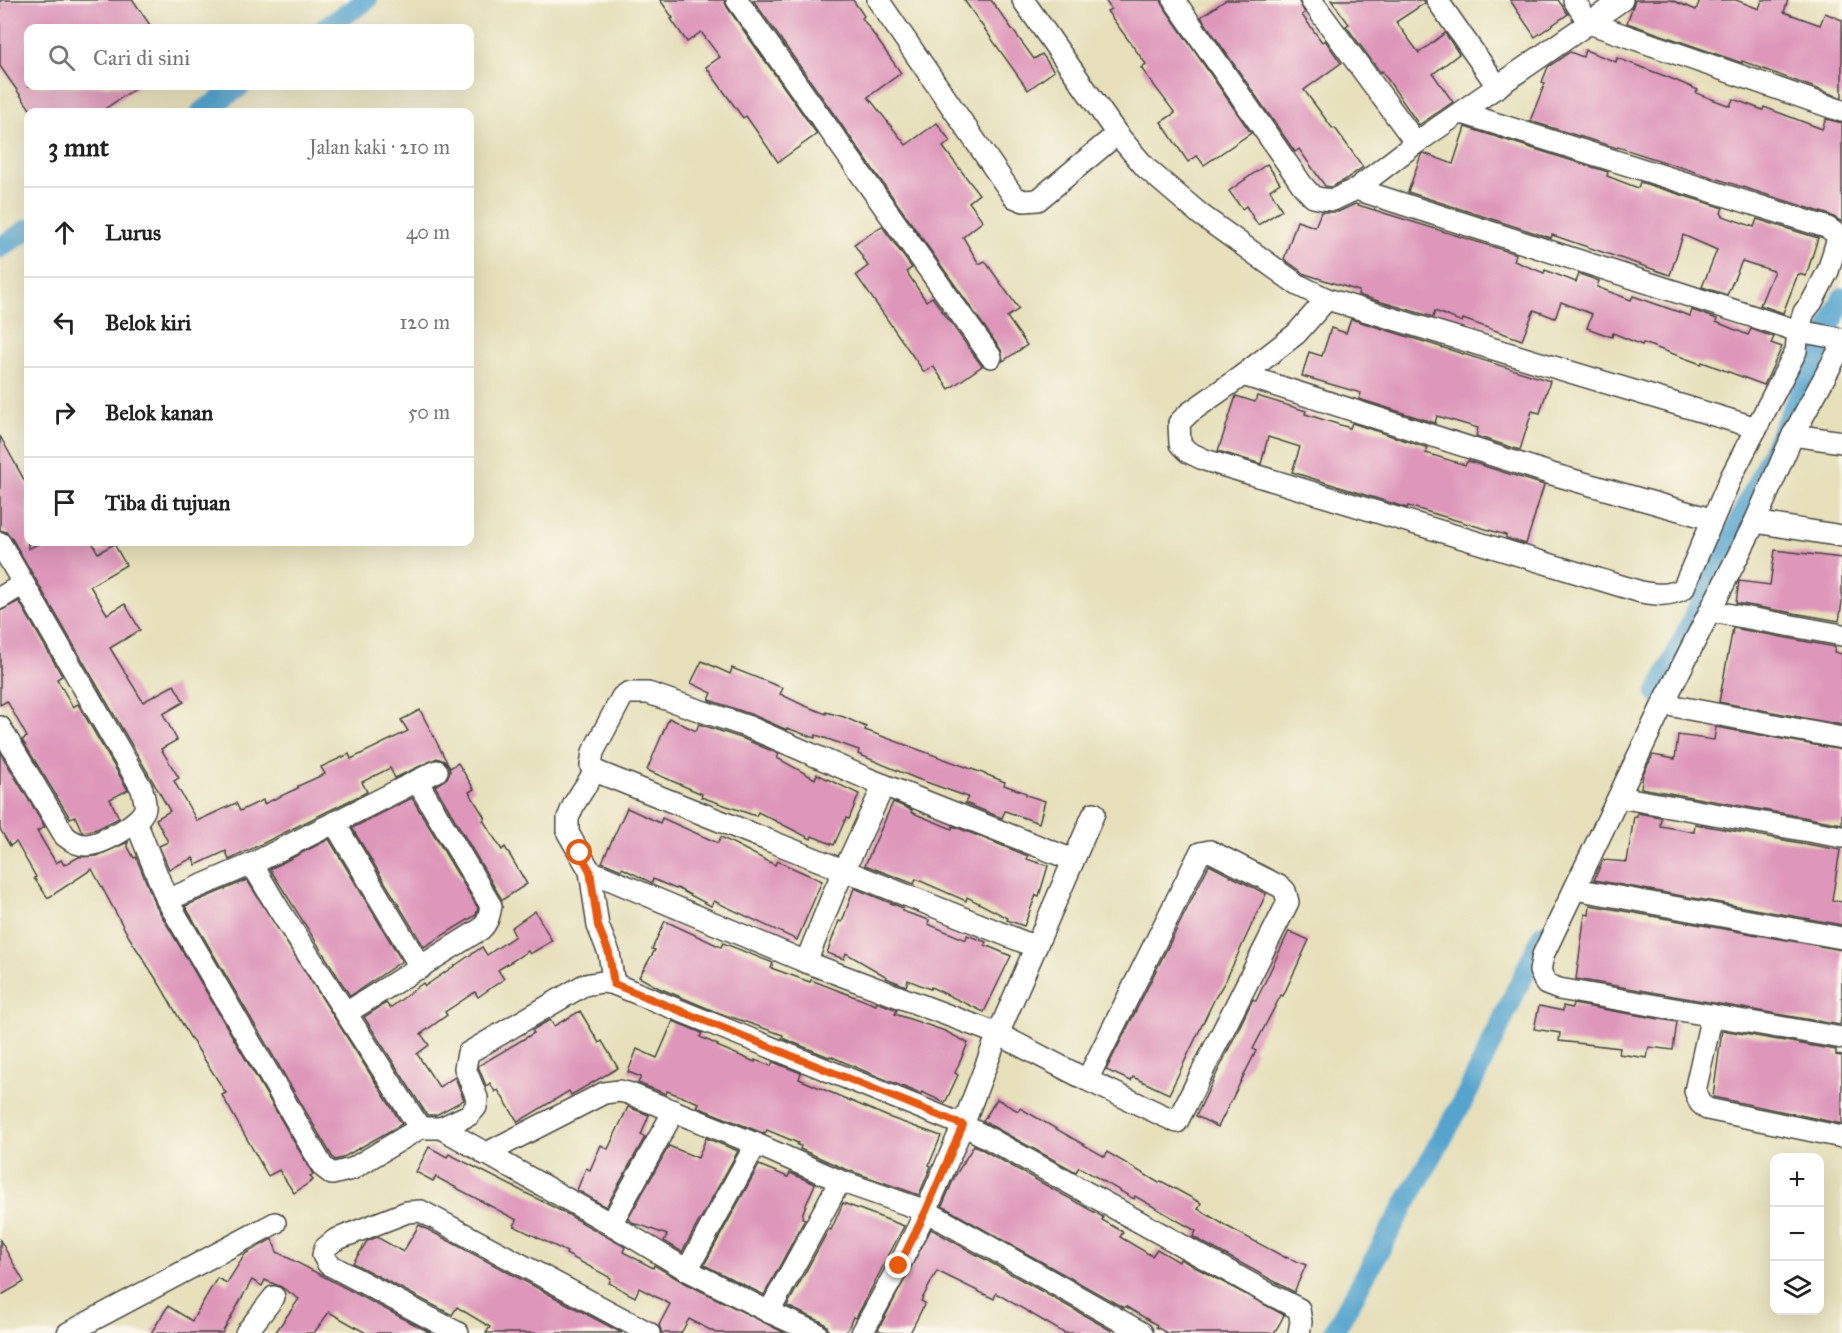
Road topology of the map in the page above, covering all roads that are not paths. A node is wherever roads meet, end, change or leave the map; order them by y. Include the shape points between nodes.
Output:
1 (737, 0) edge
2 (878, 0) edge
3 (1023, 0) edge
4 (1174, 0) edge
5 (1311, 0) edge
6 (1437, 0) edge
7 (1574, 0) edge
8 (1622, 0) edge
9 (1589, 22) junction
10 (1498, 87) junction
11 (1842, 111) edge
12 (1462, 113) junction
13 (1118, 134) junction
14 (1416, 143) junction
15 (1356, 189) junction
16 (1836, 275) edge
17 (1327, 299) junction
18 (1802, 331) junction
19 (1839, 340) edge
20 (991, 357) dead end
21 (1243, 375) junction
22 (1757, 428) junction
23 (1793, 435) junction
24 (1842, 442) edge
25 (1711, 519) junction
26 (1755, 522) junction
27 (1842, 536) edge
28 (0, 543) edge
29 (22, 584) junction
30 (0, 597) edge
31 (1710, 611) junction
32 (1842, 635) edge
33 (1663, 704) junction
34 (0, 727) edge
35 (1842, 738) edge
36 (437, 771) dead end
37 (595, 771) junction
38 (417, 781) junction
39 (884, 785) junction
40 (1619, 797) junction
41 (1094, 813) dead end
42 (136, 822) junction
43 (335, 824) junction
44 (1842, 837) edge
45 (1072, 860) junction
46 (252, 864) junction
47 (844, 870) junction
48 (590, 871) junction
49 (1575, 889) junction
50 (166, 900) junction
51 (1842, 938) edge
52 (1036, 947) junction
53 (806, 962) junction
54 (421, 968) junction
55 (614, 984) junction
56 (346, 1012) junction
57 (1712, 1015) junction
58 (998, 1034) junction
59 (1842, 1038) edge
60 (1087, 1080) junction
61 (674, 1111) junction
62 (963, 1125) junction
63 (420, 1128) junction
64 (441, 1128) junction
65 (1842, 1137) edge
66 (756, 1144) junction
67 (485, 1154) junction
68 (840, 1181) junction
69 (926, 1211) junction
70 (275, 1223) dead end
71 (611, 1224) junction
72 (687, 1270) junction
73 (274, 1297) dead end
74 (769, 1312) junction
75 (68, 1333) edge
76 (246, 1333) edge
77 (458, 1333) edge
78 (649, 1333) edge
79 (816, 1333) edge
80 (862, 1333) edge
81 (1142, 1333) edge
82 (1299, 1333) edge

1 - 20 street
2 - 13 street via 1014,196 1024,201 1038,200
3 - 13 street
4 - 15 street via 1303,186 1313,196 1333,200
5 - 14 street
6 - 10 street
7 - 9 street
8 - 9 street
9 - 10 street
9 - 11 street
10 - 12 street
12 - 14 street
12 - 16 street via 1826,227 1834,231 1837,241
13 - 17 street via 1146,168 1202,215 1298,285
14 - 15 street
15 - 18 street
16 - 18 street via 1804,312
17 - 21 street via 1296,334
17 - 22 street
18 - 19 street
18 - 22 street
19 - 23 street
21 - 25 street via 1552,474
21 - 25 street via 1179,423 1180,444 1188,452 1657,595 1683,589
22 - 25 street
23 - 24 street
23 - 26 street
26 - 27 street
26 - 31 street
28 - 29 street
29 - 30 street
29 - 42 street via 142,789 145,808
31 - 32 street
31 - 33 street
33 - 35 street
33 - 40 street
34 - 42 street via 65,836 73,842 97,843
36 - 38 street
37 - 39 street via 591,766 593,752 622,697 628,693 648,693 749,727
37 - 47 street
37 - 48 street via 574,804 568,826 568,833
38 - 43 street
38 - 54 street via 491,906 486,925
39 - 45 street
39 - 47 street
40 - 44 street
40 - 49 street
41 - 45 street
42 - 50 street
43 - 46 street
43 - 54 street
45 - 52 street
46 - 50 street
46 - 56 street
47 - 52 street
47 - 53 street
48 - 53 street
48 - 55 street via 598,926 609,953
49 - 51 street
49 - 57 street via 1540,965 1546,984
50 - 63 street via 323,1167 332,1174 352,1169
52 - 58 street
53 - 58 street
54 - 56 street
55 - 62 street
55 - 64 street via 584,985 468,1053 465,1068 477,1098 476,1107 469,1115
56 - 63 street
57 - 59 street
57 - 65 street via 1695,1091 1700,1103 1707,1109
58 - 60 street
58 - 62 street
60 - 60 street via 1177,1122 1287,902 1286,891 1210,851 1200,853
61 - 66 street
61 - 67 street via 628,1093 604,1094
61 - 71 street
62 - 69 street
62 - 82 street via 1299,1309
63 - 64 street
64 - 67 street
66 - 68 street
66 - 72 street
67 - 71 street
68 - 69 street
68 - 74 street
69 - 80 street
69 - 81 street
70 - 75 street
71 - 72 street
72 - 74 street
73 - 76 street
74 - 79 street
77 - 78 street via 328,1264 323,1255 325,1248 335,1240 407,1212 421,1211

